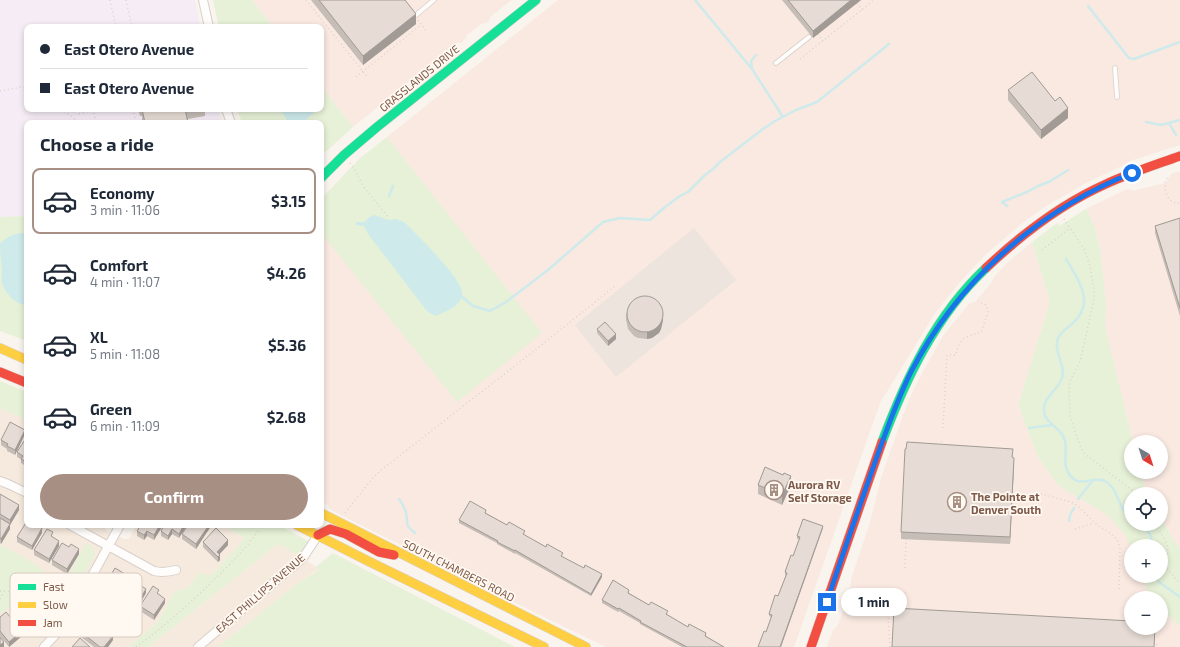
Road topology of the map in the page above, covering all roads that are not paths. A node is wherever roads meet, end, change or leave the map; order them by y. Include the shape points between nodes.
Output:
1 (203, 0) edge
2 (434, 0) edge
3 (536, 0) edge
4 (416, 15) edge
5 (208, 24) edge
6 (809, 37) dead end
7 (776, 63) dead end
8 (1115, 68) dead end
9 (1117, 97) dead end
10 (1180, 156) edge
11 (324, 175) edge
12 (0, 348) edge
13 (24, 359) edge
14 (0, 372) edge
15 (24, 382) edge
16 (0, 481) edge
17 (24, 492) edge
18 (324, 515) edge
19 (75, 528) edge
20 (118, 528) edge
21 (303, 528) edge
22 (318, 535) junction
23 (108, 546) junction
24 (408, 557) junction
25 (176, 570) dead end
26 (93, 573) edge
27 (53, 637) edge
28 (44, 647) edge
29 (198, 647) edge
30 (544, 647) edge
31 (586, 647) edge
32 (811, 647) edge

1 - 5 street
2 - 4 lane
3 - 11 street, GRASSLANDS DRIVE via 377,127
6 - 7 lane
8 - 9 lane
10 - 32 street via 1104,184 1058,210 1026,233 987,267 945,316 905,385 889,422
12 - 13 street
14 - 15 street
16 - 17 street
18 - 24 street, SOUTH CHAMBERS ROAD
19 - 23 street
20 - 23 street
21 - 22 street
22 - 24 street via 330,529 346,534 379,552
22 - 29 street, EAST PHILLIPS AVENUE via 304,558
22 - 30 street
23 - 25 street via 154,571 160,573
23 - 26 street
24 - 31 street, SOUTH CHAMBERS ROAD
27 - 28 street

